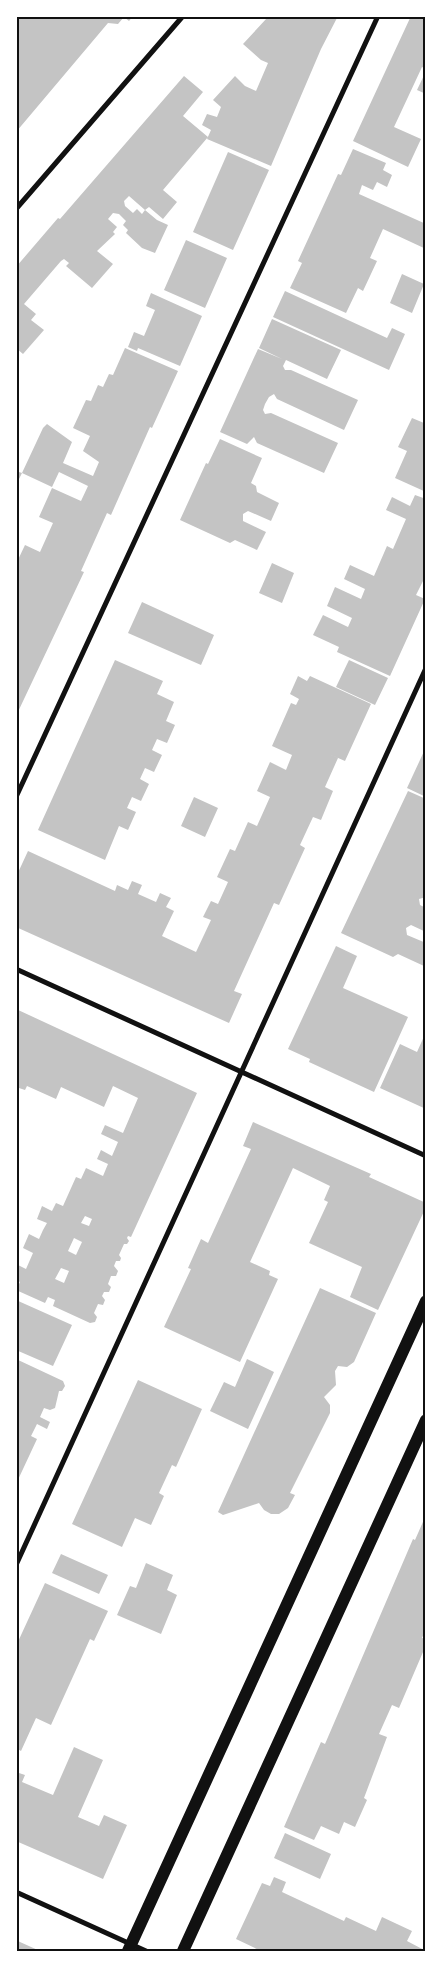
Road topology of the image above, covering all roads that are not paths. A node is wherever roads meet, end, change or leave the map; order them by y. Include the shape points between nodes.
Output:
1 (183, 16) edge
2 (378, 16) edge
3 (16, 209) edge
4 (426, 668) edge
5 (16, 797) edge
6 (16, 969) edge
7 (242, 1072) junction
8 (426, 1156) edge
9 (426, 1301) edge
10 (426, 1420) edge
11 (16, 1564) edge
12 (16, 1892) edge
13 (130, 1947) edge
14 (146, 1951) edge
15 (183, 1951) edge

1 - 3 street
2 - 5 street
4 - 7 street
6 - 7 street
7 - 8 street
7 - 11 street
9 - 13 main road
10 - 15 main road
12 - 13 street
13 - 14 street

